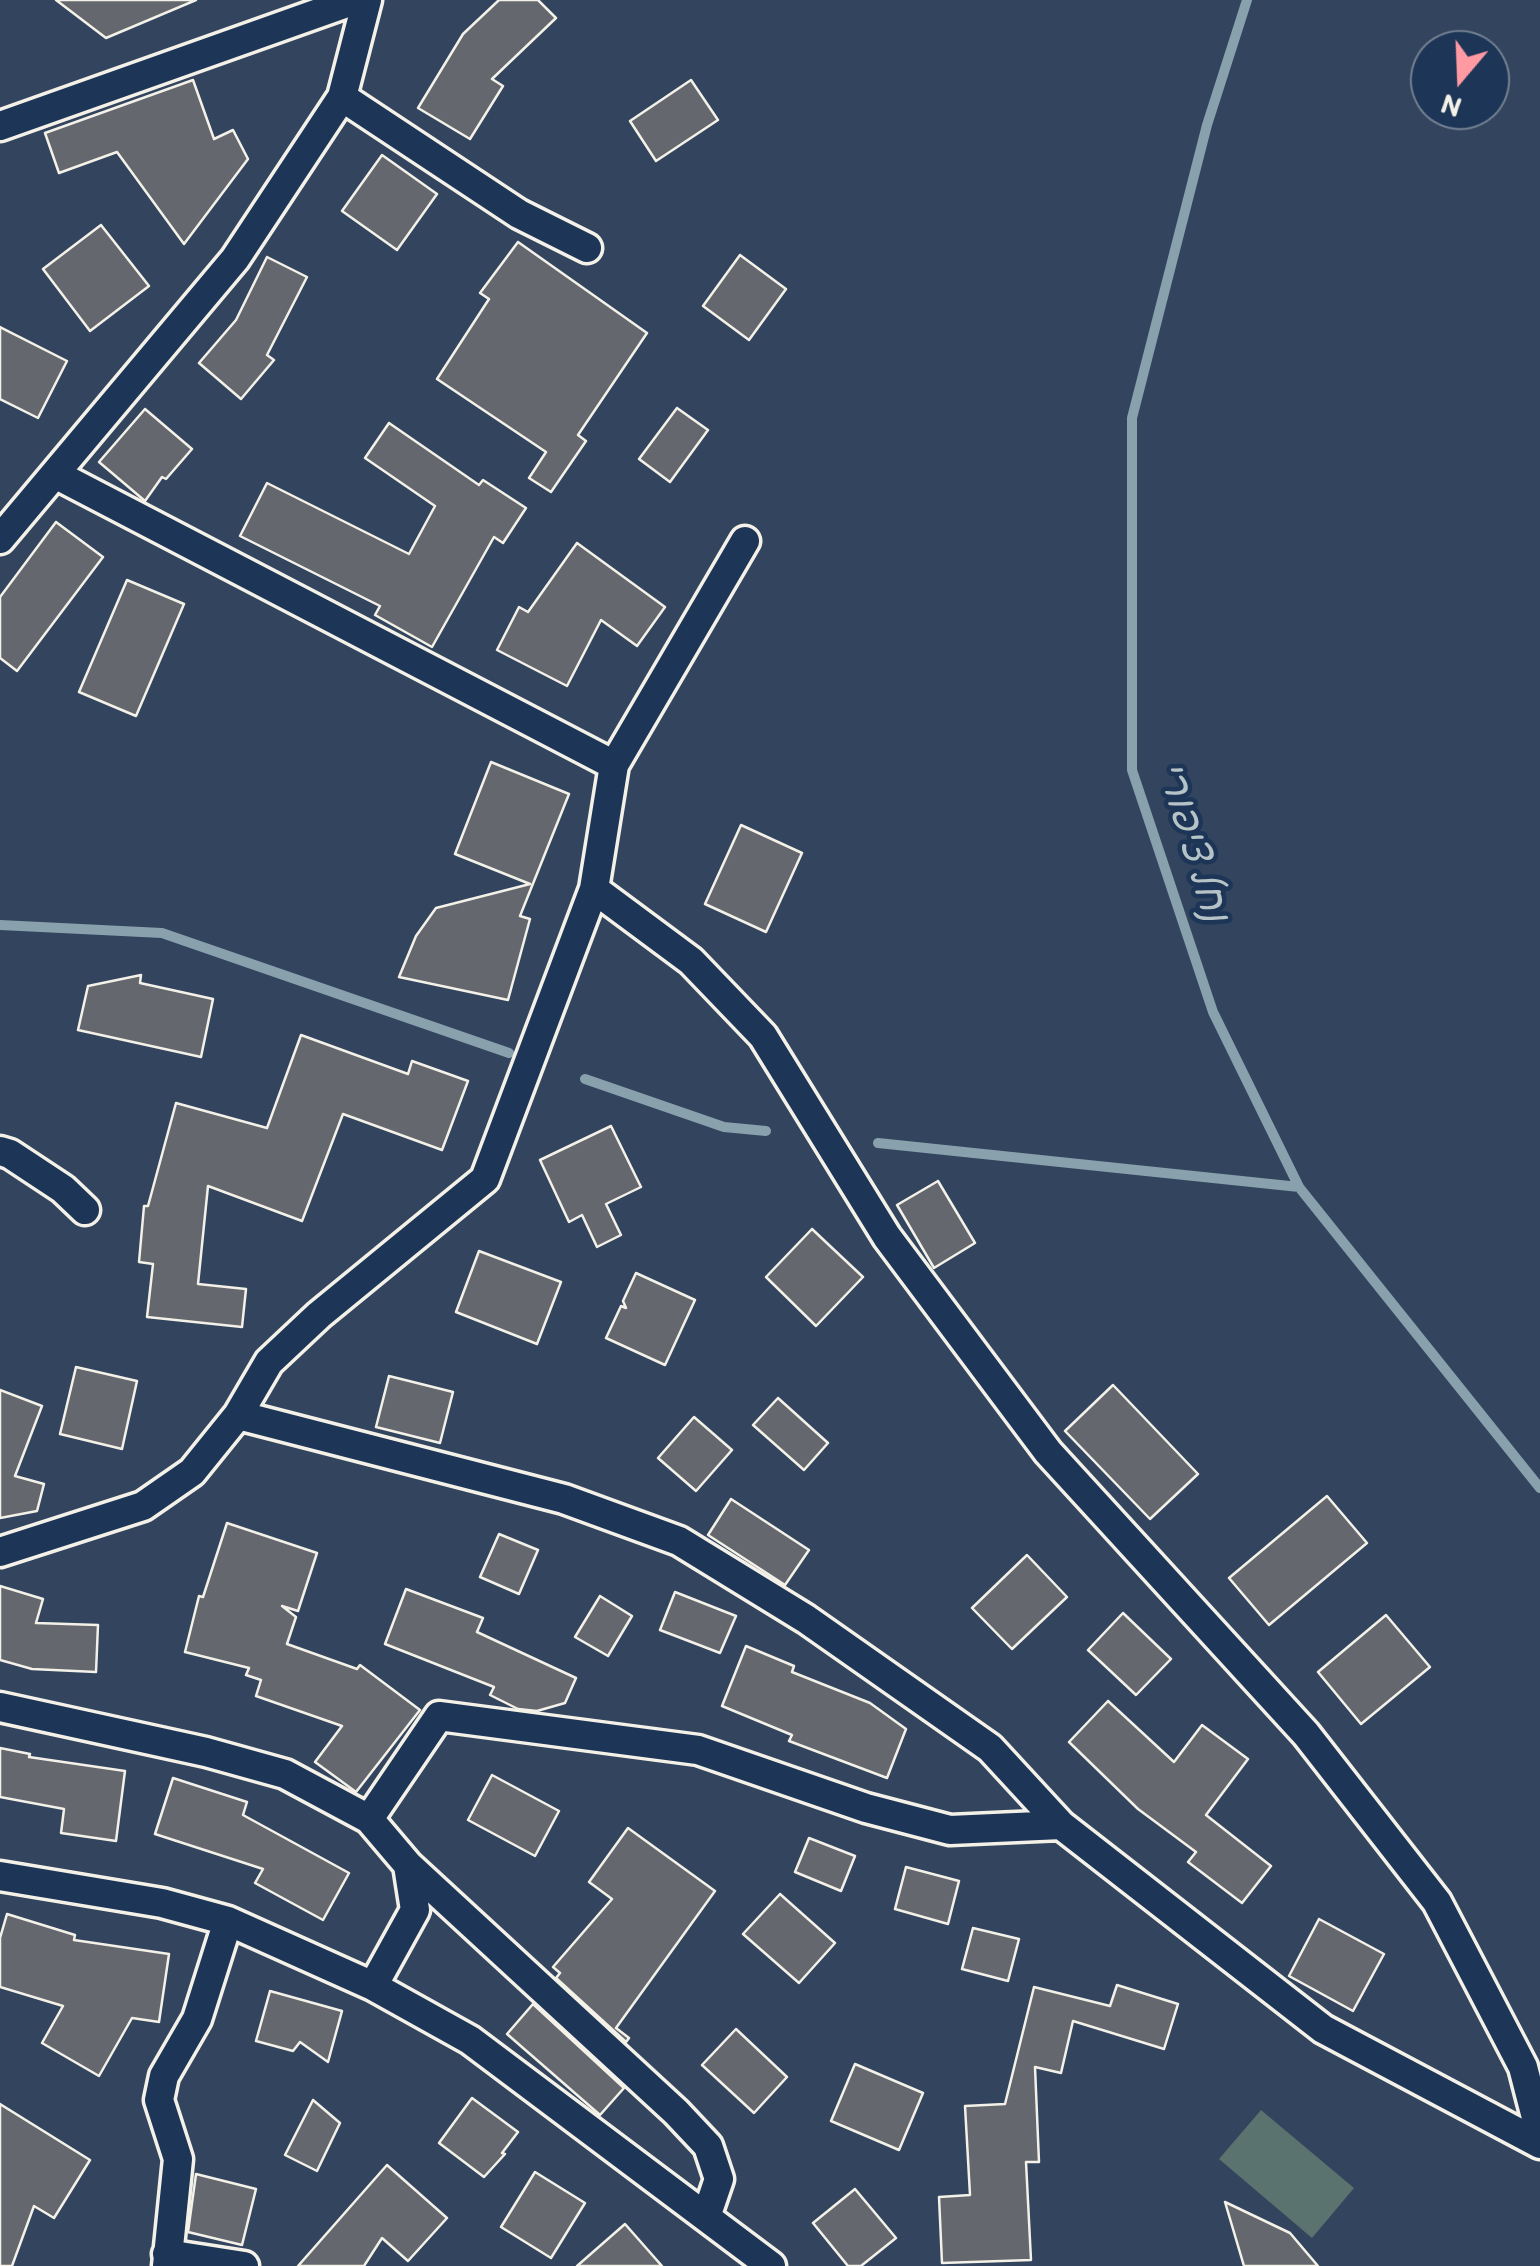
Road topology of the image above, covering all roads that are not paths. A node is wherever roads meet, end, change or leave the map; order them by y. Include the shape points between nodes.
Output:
1 (355, 0) edge
2 (367, 0) edge
3 (342, 97) junction
4 (0, 126) edge
5 (587, 248) dead end
6 (57, 474) junction
7 (0, 539) edge
8 (745, 542) dead end
9 (614, 765) junction
10 (594, 889) junction
11 (0, 1151) edge
12 (85, 1210) dead end
13 (238, 1415) junction
14 (0, 1552) edge
15 (0, 1707) edge
16 (368, 1819) junction
17 (1061, 1826) junction
18 (408, 1864) junction
19 (0, 1876) edge
20 (228, 1921) junction
21 (373, 1986) junction
22 (1540, 2133) edge
23 (1540, 2144) edge
24 (706, 2217) junction
25 (167, 2260) edge
26 (244, 2266) edge
27 (771, 2266) edge

1 - 4 street
2 - 3 street
3 - 5 street via 518,214
3 - 6 street via 234,258
6 - 7 street
6 - 9 street
8 - 9 street
9 - 10 street
10 - 13 street via 485,1180 318,1315 269,1362
10 - 22 street via 690,961 764,1036 887,1236 1048,1452 1306,1734 1437,1902 1523,2067
11 - 12 street
13 - 14 street via 192,1472 143,1506
13 - 17 street via 564,1499 679,1541 990,1748
15 - 16 street via 286,1774
16 - 17 street via 438,1716 698,1750 950,1830
16 - 18 street
17 - 23 street via 1323,2029
18 - 21 street via 415,1910
18 - 24 street via 708,2146 719,2178
19 - 20 street
20 - 21 street
20 - 25 street via 197,2019 161,2088 163,2119 178,2158
21 - 24 street via 470,2040
24 - 27 street
25 - 26 street

